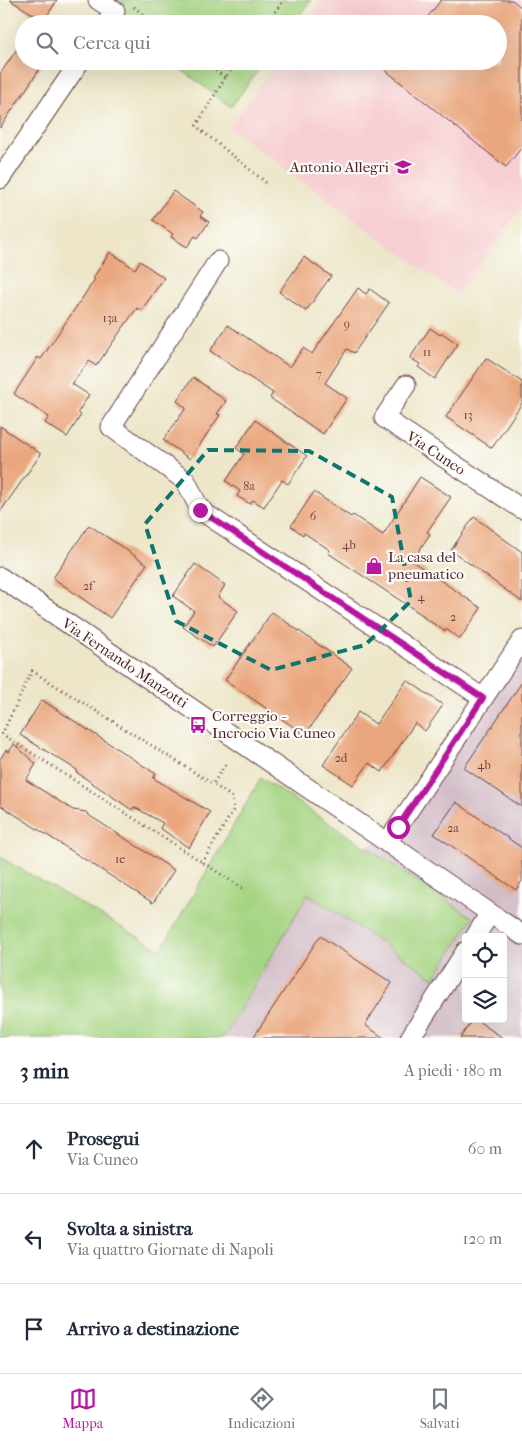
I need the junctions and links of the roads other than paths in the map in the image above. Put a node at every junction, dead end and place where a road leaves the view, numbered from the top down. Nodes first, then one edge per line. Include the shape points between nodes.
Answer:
1 (98, 0) edge
2 (112, 15) edge
3 (74, 70) edge
4 (0, 179) edge
5 (218, 262) dead end
6 (406, 386) dead end
7 (522, 509) edge
8 (0, 577) edge
9 (522, 640) edge
10 (483, 698) junction
11 (387, 844) junction
12 (490, 913) junction
13 (478, 933) edge
14 (522, 935) edge
15 (462, 957) edge
16 (410, 1038) edge

1 - 2 street via 115,11
3 - 4 street
5 - 10 street via 112,427 186,481 200,510
6 - 7 street, Via Cuneo via 384,418
8 - 11 street, Via Fernando Manzotti
9 - 10 street
10 - 11 street
11 - 12 street, Via Fernando Manzotti
12 - 13 street
12 - 14 street, Via Fernando Manzotti
15 - 16 street

